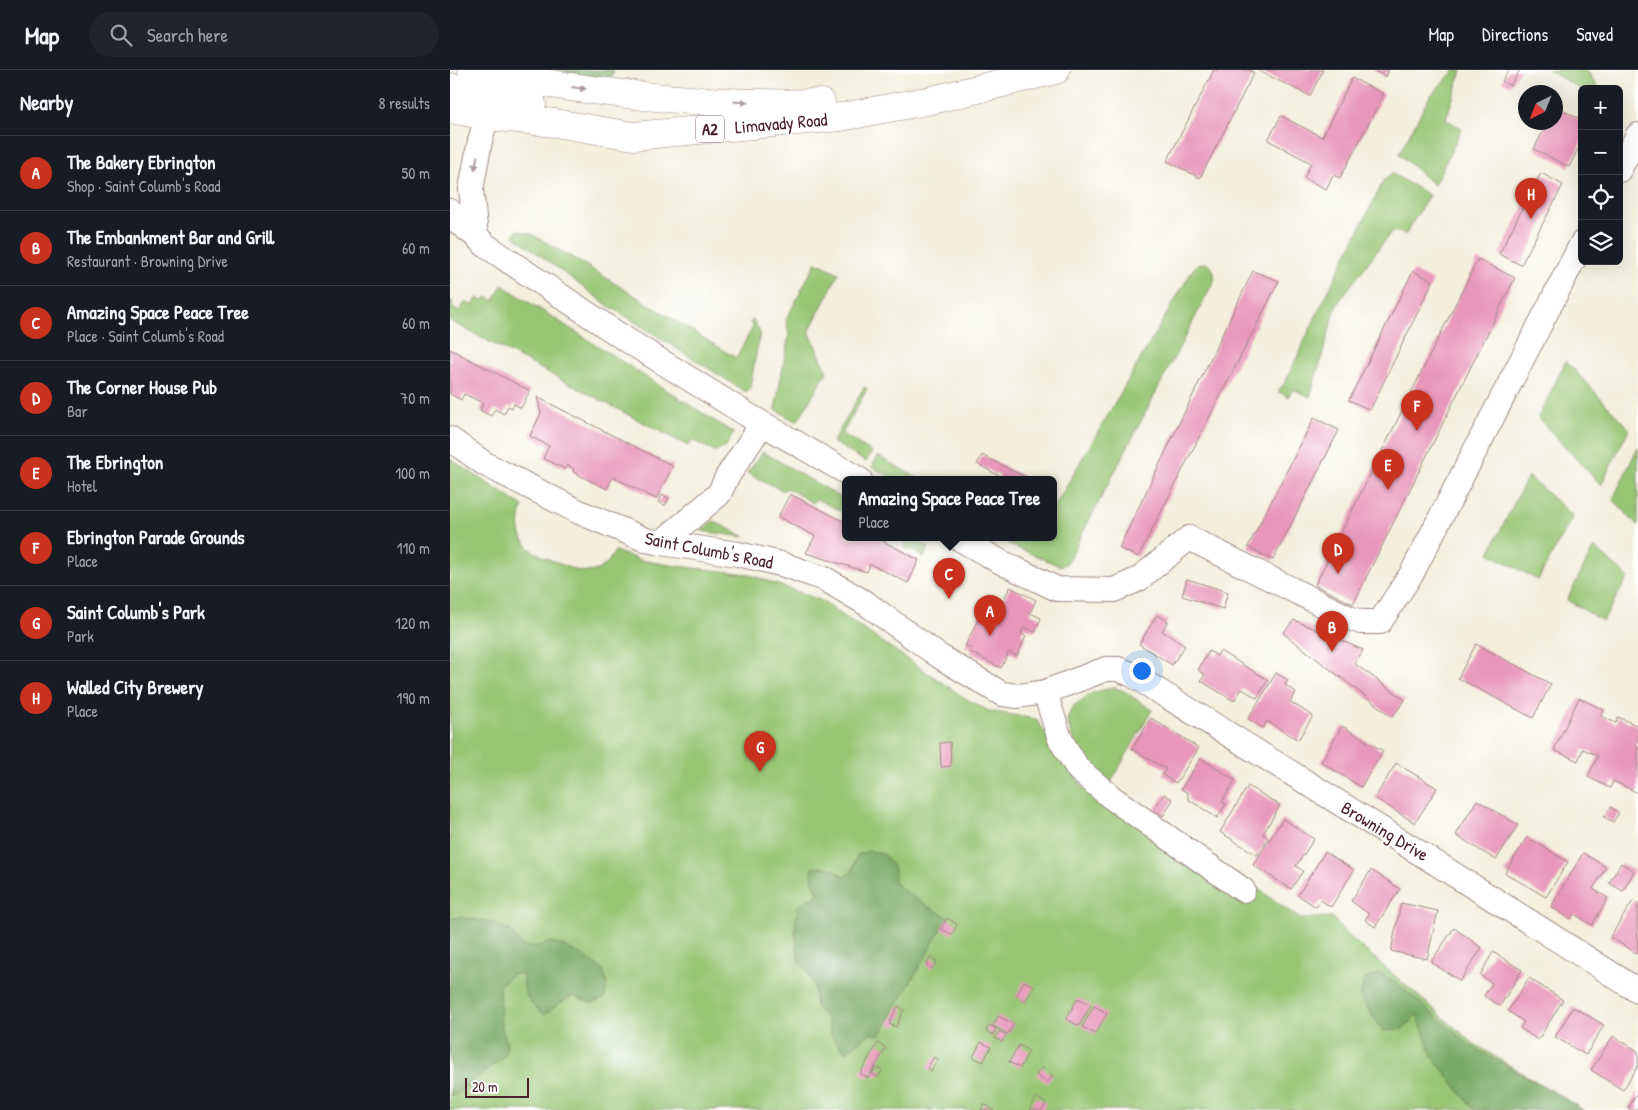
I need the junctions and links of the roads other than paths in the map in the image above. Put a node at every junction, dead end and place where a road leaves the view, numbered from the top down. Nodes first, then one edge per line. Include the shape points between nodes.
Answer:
1 (1056, 70) edge
2 (470, 92) edge
3 (932, 100) junction
4 (1638, 134) edge
5 (1623, 162) edge
6 (450, 211) edge
7 (476, 236) junction
8 (1578, 251) edge
9 (762, 424) junction
10 (450, 439) edge
11 (853, 476) edge
12 (963, 541) edge
13 (661, 543) junction
14 (1131, 674) joint
15 (1045, 692) junction
16 (1243, 890) dead end
17 (1638, 991) edge

1 - 3 highway, Limavady Road / A2
2 -> 3 highway, Limavady Road / A2 via 633,95 721,102
2 - 3 highway, Limavady Road / A2 via 555,123 633,136 841,117
2 -> 7 street via 480,141 471,190
4 - 5 street
6 - 7 street via 456,222
7 - 9 street via 622,337
8 - 12 street via 1412,573 1380,622 1349,618 1188,538 1139,580 1114,590 1057,589
9 - 11 street
9 - 13 street via 719,494
10 - 13 street, Saint Columb's Road via 485,464 579,512
13 - 15 street, Saint Columb's Road via 738,554 825,579 1002,694 1018,696
14 - 15 street, Saint Columb's Road via 1106,669
14 - 17 street, Browning Drive
15 - 16 street via 1060,739 1078,769 1111,797

